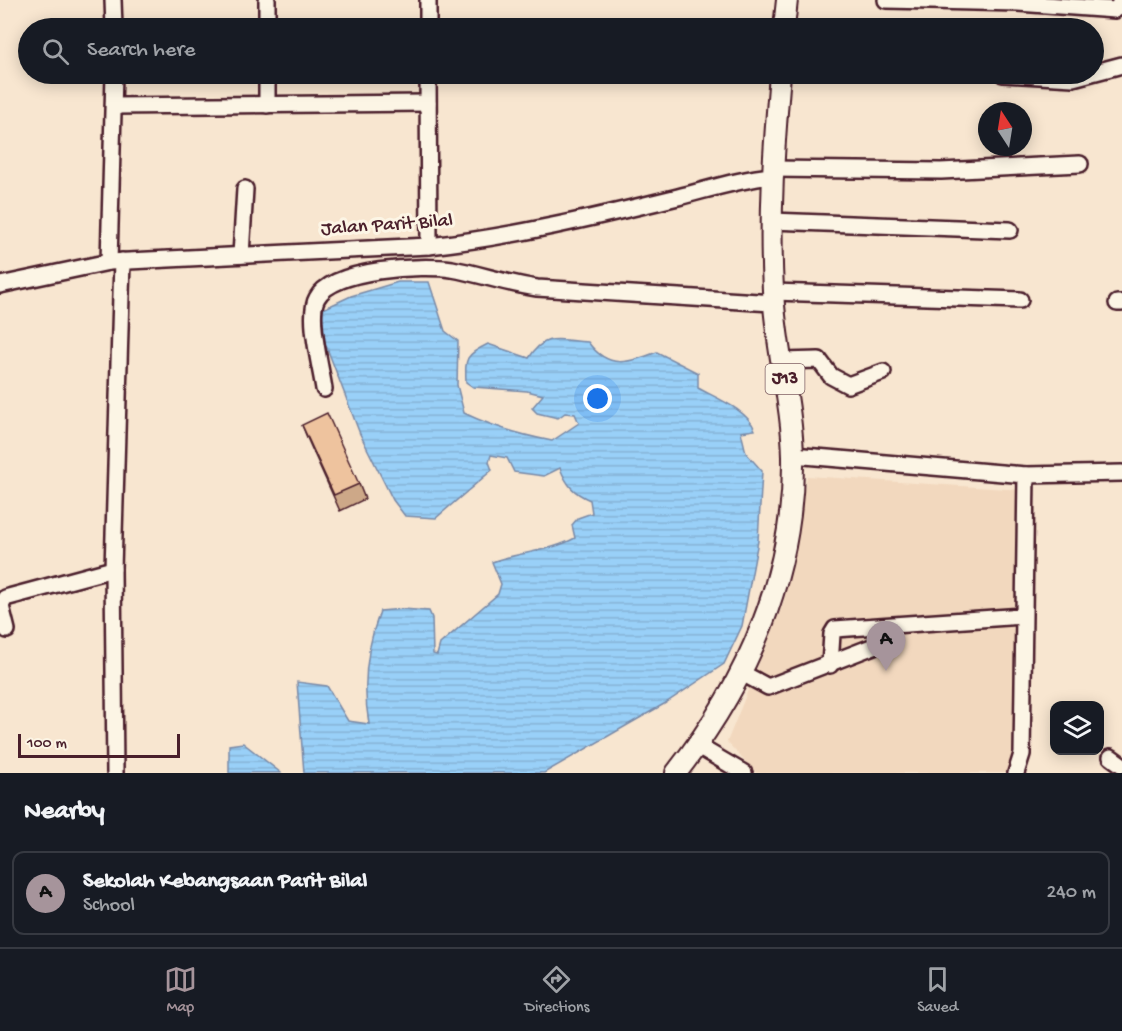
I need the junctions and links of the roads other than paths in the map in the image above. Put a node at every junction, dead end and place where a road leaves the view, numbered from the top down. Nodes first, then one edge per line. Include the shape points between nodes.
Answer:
1 (113, 0) edge
2 (267, 0) edge
3 (428, 0) edge
4 (787, 0) edge
5 (886, 0) edge
6 (923, 1) edge
7 (967, 1) edge
8 (1018, 2) edge
9 (1120, 3) edge
10 (1071, 4) edge
11 (114, 18) edge
12 (267, 18) edge
13 (428, 18) edge
14 (785, 18) edge
15 (1122, 65) edge
16 (1104, 70) edge
17 (114, 84) edge
18 (267, 84) edge
19 (428, 84) edge
20 (779, 84) edge
21 (428, 103) junction
22 (267, 105) junction
23 (114, 106) junction
24 (1080, 164) dead end
25 (772, 173) junction
26 (245, 189) dead end
27 (771, 221) junction
28 (1010, 230) dead end
29 (429, 246) junction
30 (241, 255) junction
31 (116, 261) junction
32 (0, 285) edge
33 (773, 297) junction
34 (1020, 300) dead end
35 (782, 361) junction
36 (883, 372) dead end
37 (324, 389) dead end
38 (793, 455) junction
39 (1122, 473) edge
40 (1026, 475) junction
41 (113, 569) junction
42 (1023, 616) junction
43 (7, 630) dead end
44 (874, 646) dead end
45 (830, 665) junction
46 (742, 673) junction
47 (698, 746) junction
48 (115, 773) edge
49 (676, 773) edge
50 (744, 773) edge
51 (1016, 773) edge

1 - 11 street
2 - 12 street
3 - 13 street
4 - 14 main road
5 - 6 street
6 - 7 street
7 - 8 street
8 - 10 street
9 - 10 street via 1115,10
15 - 16 street
17 - 23 street
18 - 22 street
19 - 21 street
20 - 25 main road, J13
21 - 22 street
21 - 29 street
22 - 23 street
23 - 31 street
24 - 25 street, Jalan Parit Bilal
25 - 27 main road, J13
25 - 29 street, Jalan Parit Bilal via 536,230
26 - 30 street
27 - 28 street
27 - 33 main road, J13
29 - 30 street, Jalan Parit Bilal
30 - 31 street, Jalan Parit Bilal
31 - 32 street, Jalan Parit Bilal
31 - 41 street via 118,446
33 - 34 street
33 - 35 main road, J13
33 - 37 street via 537,288 430,267 377,272 324,289 316,299 314,318
35 - 36 street via 819,360 831,376 848,384
35 - 38 main road, J13
38 - 40 street
38 - 46 main road, J13 via 787,531 774,591
39 - 40 street
40 - 42 street
41 - 43 street via 5,598 1,606
41 - 48 street
42 - 45 street via 836,629 832,634
42 - 51 street via 1022,754
44 - 45 street
45 - 46 street via 768,687
46 - 47 main road, J13
47 - 49 main road, J13
47 - 50 street

